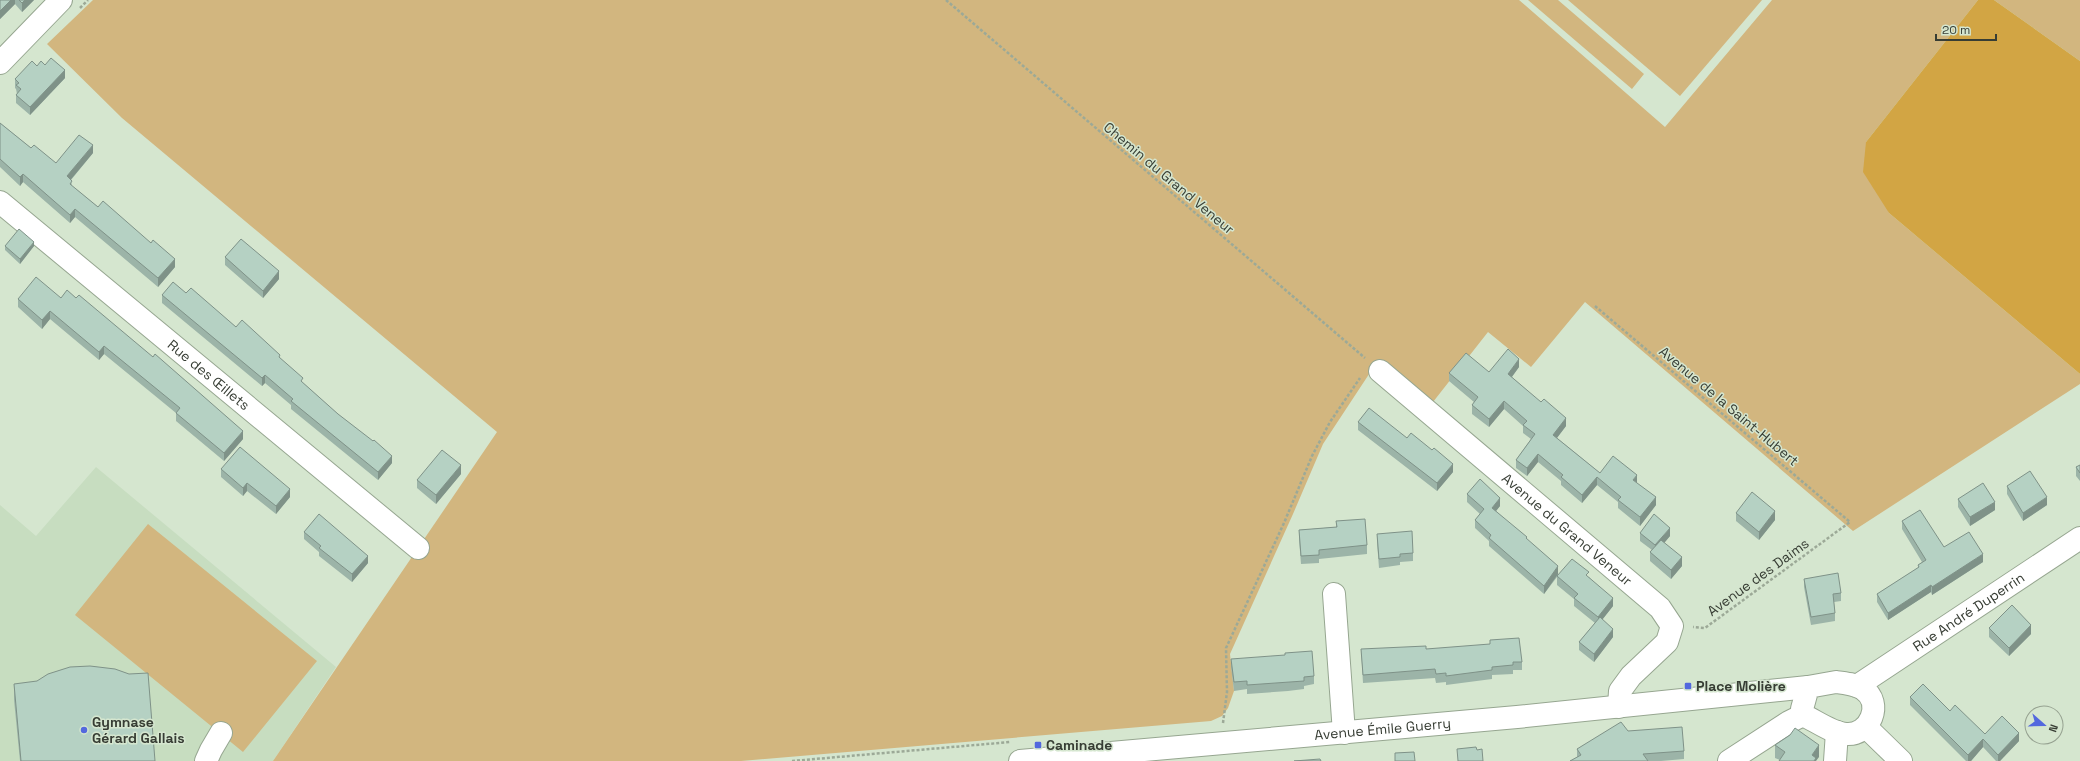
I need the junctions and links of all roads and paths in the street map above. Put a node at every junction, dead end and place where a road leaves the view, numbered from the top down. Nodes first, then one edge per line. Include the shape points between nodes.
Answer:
1 (61, 0) edge
2 (946, 0) edge
3 (0, 63) edge
4 (0, 202) edge
5 (1595, 306) dead end
6 (1375, 367) junction
7 (1850, 522) joint
8 (2077, 544) edge
9 (418, 548) dead end
10 (1334, 594) dead end
11 (1672, 626) junction
12 (1857, 686) junction
13 (1808, 687) junction
14 (1744, 694) junction
15 (1619, 707) junction
16 (1803, 712) junction
17 (1223, 723) dead end
18 (1866, 727) junction
19 (1837, 732) junction
20 (221, 733) dead end
21 (1344, 733) junction
22 (1216, 753) edge
23 (206, 761) edge
24 (1020, 761) edge
25 (1729, 761) edge
26 (1835, 761) edge
27 (1901, 761) edge

1 - 3 street
2 - 6 path, Chemin du Grand Veneur
4 - 9 street, Rue des Œillets
5 - 7 path, Avenue de la Saint-Hubert
6 - 11 street, Avenue du Grand Veneur via 1660,608
6 - 17 path via 1330,422 1312,456 1226,648 1227,692
7 - 11 path, Avenue des Daims via 1705,628
8 - 12 street, Rue André Duperrin
10 - 21 street
11 - 15 street via 1667,642 1631,676 1620,691
12 - 13 street via 1836,682
12 - 18 street via 1870,696 1873,706 1872,718
13 - 14 street
13 - 16 street
14 - 15 street, Avenue Émile Guerry
14 - 16 street
15 - 21 street, Avenue Émile Guerry
16 - 19 street
16 - 25 street
18 - 19 street via 1854,734
18 - 27 street
19 - 26 street
20 - 23 street
21 - 22 street, Avenue Émile Guerry via 1265,738
22 - 24 street, Avenue Émile Guerry

